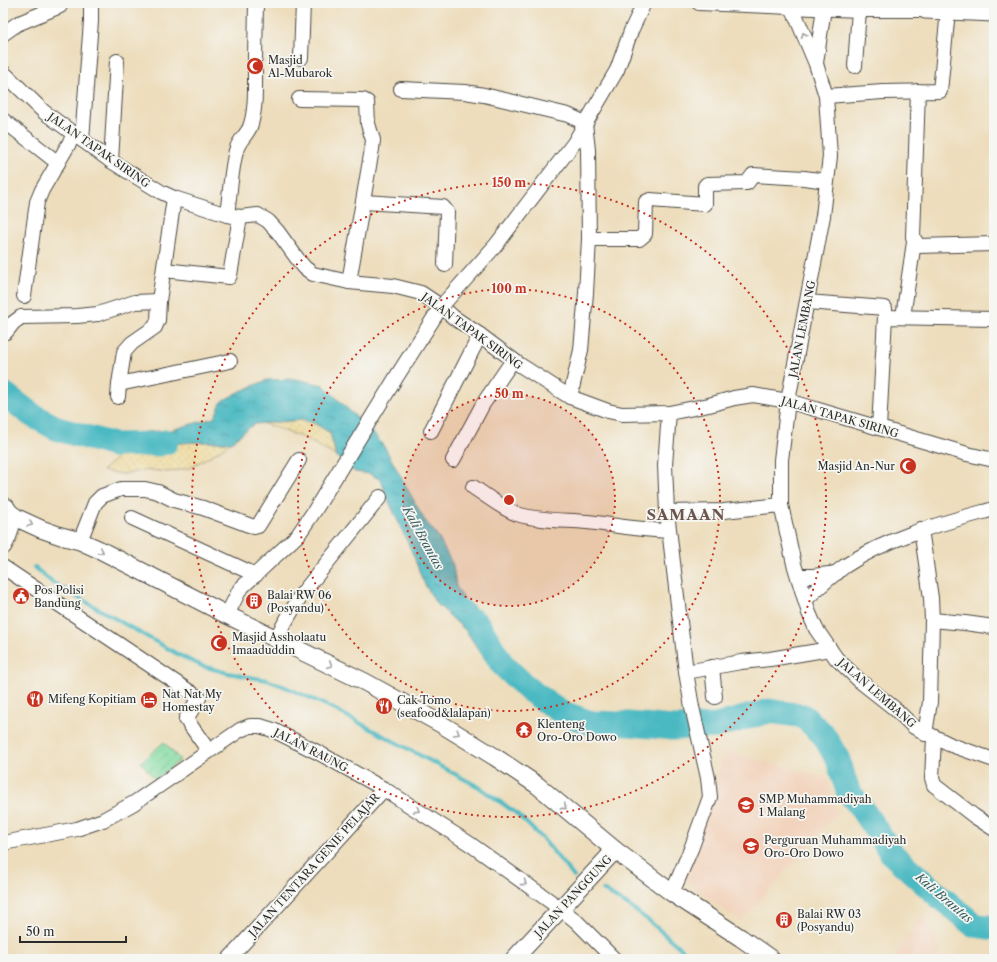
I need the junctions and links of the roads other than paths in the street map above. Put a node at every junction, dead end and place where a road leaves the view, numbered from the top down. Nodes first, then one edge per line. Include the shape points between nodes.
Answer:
1 (91, 3) edge
2 (256, 3) edge
3 (303, 3) edge
4 (644, 3) edge
5 (700, 3) edge
6 (710, 3) edge
7 (60, 6) dead end
8 (925, 6) edge
9 (792, 7) junction
10 (824, 8) junction
11 (859, 10) junction
12 (948, 11) junction
13 (994, 13) edge
14 (3, 34) edge
15 (255, 58) dead end
16 (301, 58) dead end
17 (117, 61) dead end
18 (816, 64) junction
19 (856, 66) dead end
20 (3, 72) edge
21 (255, 72) dead end
22 (400, 89) dead end
23 (918, 91) junction
24 (826, 96) junction
25 (298, 99) dead end
26 (3, 120) edge
27 (585, 123) junction
28 (78, 137) junction
29 (111, 161) junction
30 (58, 163) junction
31 (827, 181) junction
32 (174, 198) junction
33 (364, 202) junction
34 (234, 216) junction
35 (589, 239) junction
36 (914, 242) junction
37 (994, 244) edge
38 (445, 265) dead end
39 (164, 270) junction
40 (348, 282) junction
41 (24, 296) dead end
42 (159, 301) junction
43 (807, 302) junction
44 (885, 317) junction
45 (903, 317) junction
46 (994, 319) edge
47 (6, 332) dead end
48 (480, 335) junction
49 (513, 360) junction
50 (230, 361) dead end
51 (570, 398) junction
52 (788, 401) junction
53 (669, 413) junction
54 (879, 428) junction
55 (431, 431) dead end
56 (299, 460) dead end
57 (453, 460) dead end
58 (994, 460) edge
59 (472, 487) dead end
60 (380, 497) dead end
61 (781, 505) junction
62 (6, 508) edge
63 (994, 509) edge
64 (666, 512) junction
65 (132, 518) dead end
66 (921, 529) junction
67 (669, 531) junction
68 (80, 541) junction
69 (3, 546) edge
70 (3, 567) edge
71 (837, 573) junction
72 (256, 575) junction
73 (798, 576) junction
74 (805, 600) junction
75 (227, 615) junction
76 (932, 620) junction
77 (994, 627) edge
78 (276, 638) junction
79 (830, 649) junction
80 (712, 667) junction
81 (686, 672) junction
82 (715, 697) dead end
83 (930, 736) junction
84 (951, 745) junction
85 (208, 750) junction
86 (994, 760) edge
87 (933, 771) junction
88 (384, 789) junction
89 (994, 828) edge
90 (3, 843) edge
91 (615, 850) junction
92 (672, 893) junction
93 (561, 910) junction
94 (229, 959) edge
95 (514, 959) edge
96 (614, 959) edge
97 (771, 959) edge

1 - 28 street
2 - 15 street
3 - 16 street
4 - 27 street via 617,70
5 - 6 street
6 - 9 street
7 - 14 street via 17,24
8 - 11 street
8 - 12 main road
9 - 10 street
18 -> 9 street, JALAN LEMBANG
10 - 11 street
10 - 18 street, JALAN LEMBANG
11 - 19 street
12 - 13 main road
12 - 23 street via 940,91
17 - 29 street
18 - 24 street, JALAN LEMBANG
20 - 28 street, JALAN TAPAK SIRING via 44,112
21 - 34 street via 250,127 236,151
22 - 27 street via 484,95 568,115
23 - 24 street
23 - 36 street
24 - 31 street, JALAN LEMBANG via 830,156
25 - 33 street via 367,102 368,124 373,140
26 - 30 street
27 - 35 street via 588,144
27 - 72 street, bridge via 574,143 496,245 437,313 298,535
28 - 29 street, JALAN TAPAK SIRING
28 - 30 street
29 - 32 street, JALAN TAPAK SIRING
30 - 41 street via 37,202
31 - 35 street via 753,175 747,183 707,184 705,204 650,200 646,202 645,234 639,239
31 - 43 street, JALAN LEMBANG
32 - 34 street, JALAN TAPAK SIRING
32 - 39 street
33 - 38 street via 446,209
33 - 40 street
34 - 39 street via 229,277
34 - 40 street, JALAN TAPAK SIRING via 258,215 268,221 299,261 313,274
35 - 51 street via 581,350
36 - 37 street via 918,246
36 - 45 street
39 - 42 street
40 - 48 street, JALAN TAPAK SIRING via 393,286 421,293
42 - 47 street via 134,302 98,314 20,317
42 - 50 street via 155,327 124,352 118,390
43 - 44 street via 885,308
43 - 52 street, JALAN LEMBANG
44 - 45 street
44 - 54 street
45 - 46 street
48 - 49 street, JALAN TAPAK SIRING
48 - 55 street
49 - 51 street, JALAN TAPAK SIRING
49 - 57 street via 483,404
51 - 53 street, JALAN TAPAK SIRING via 622,414
52 - 53 street, JALAN TAPAK SIRING via 753,395
52 - 54 street, JALAN TAPAK SIRING
52 - 61 street, JALAN LEMBANG via 781,460
53 - 64 street via 665,465
54 - 58 street, JALAN TAPAK SIRING
56 - 68 street via 258,526 254,527 174,500 158,492 121,489 102,496 95,503
59 - 67 street via 504,507 527,516
60 - 78 street via 301,595
61 - 64 street via 724,511
61 - 73 street, JALAN LEMBANG
62 -> 68 main road via 16,518
62 - 69 main road via 12,519
63 - 66 street
64 - 67 street
65 - 72 street
66 - 71 street via 881,546
66 - 76 street
67 - 81 street
68 -> 75 main road
70 - 85 street via 199,698 186,719
71 - 73 street
71 - 74 street
72 - 75 street via 240,589
73 - 74 street, JALAN LEMBANG
74 - 79 street, JALAN LEMBANG via 816,629
75 - 78 main road
76 - 77 street
76 - 83 street
78 -> 91 main road via 365,682 496,757 537,785
79 - 80 street
79 - 83 street, JALAN LEMBANG via 861,682 914,727
80 - 81 street
80 - 82 street
81 - 92 street via 710,797
83 - 84 street, JALAN LEMBANG
83 - 87 street
84 - 86 street, JALAN LEMBANG
84 - 87 street
85 - 88 street, JALAN RAUNG via 240,730 260,726 280,733
85 - 90 street, JALAN RAUNG via 134,803 103,820 76,829
87 - 89 street via 934,785
88 -> 93 street, JALAN RAUNG via 470,844
88 - 94 street, JALAN TENTARA GENIE PELAJAR
91 - 92 main road
91 - 93 main road, JALAN PANGGUNG
92 - 97 main road
93 - 95 main road, JALAN PANGGUNG
93 - 96 street, JALAN RAUNG via 576,921

